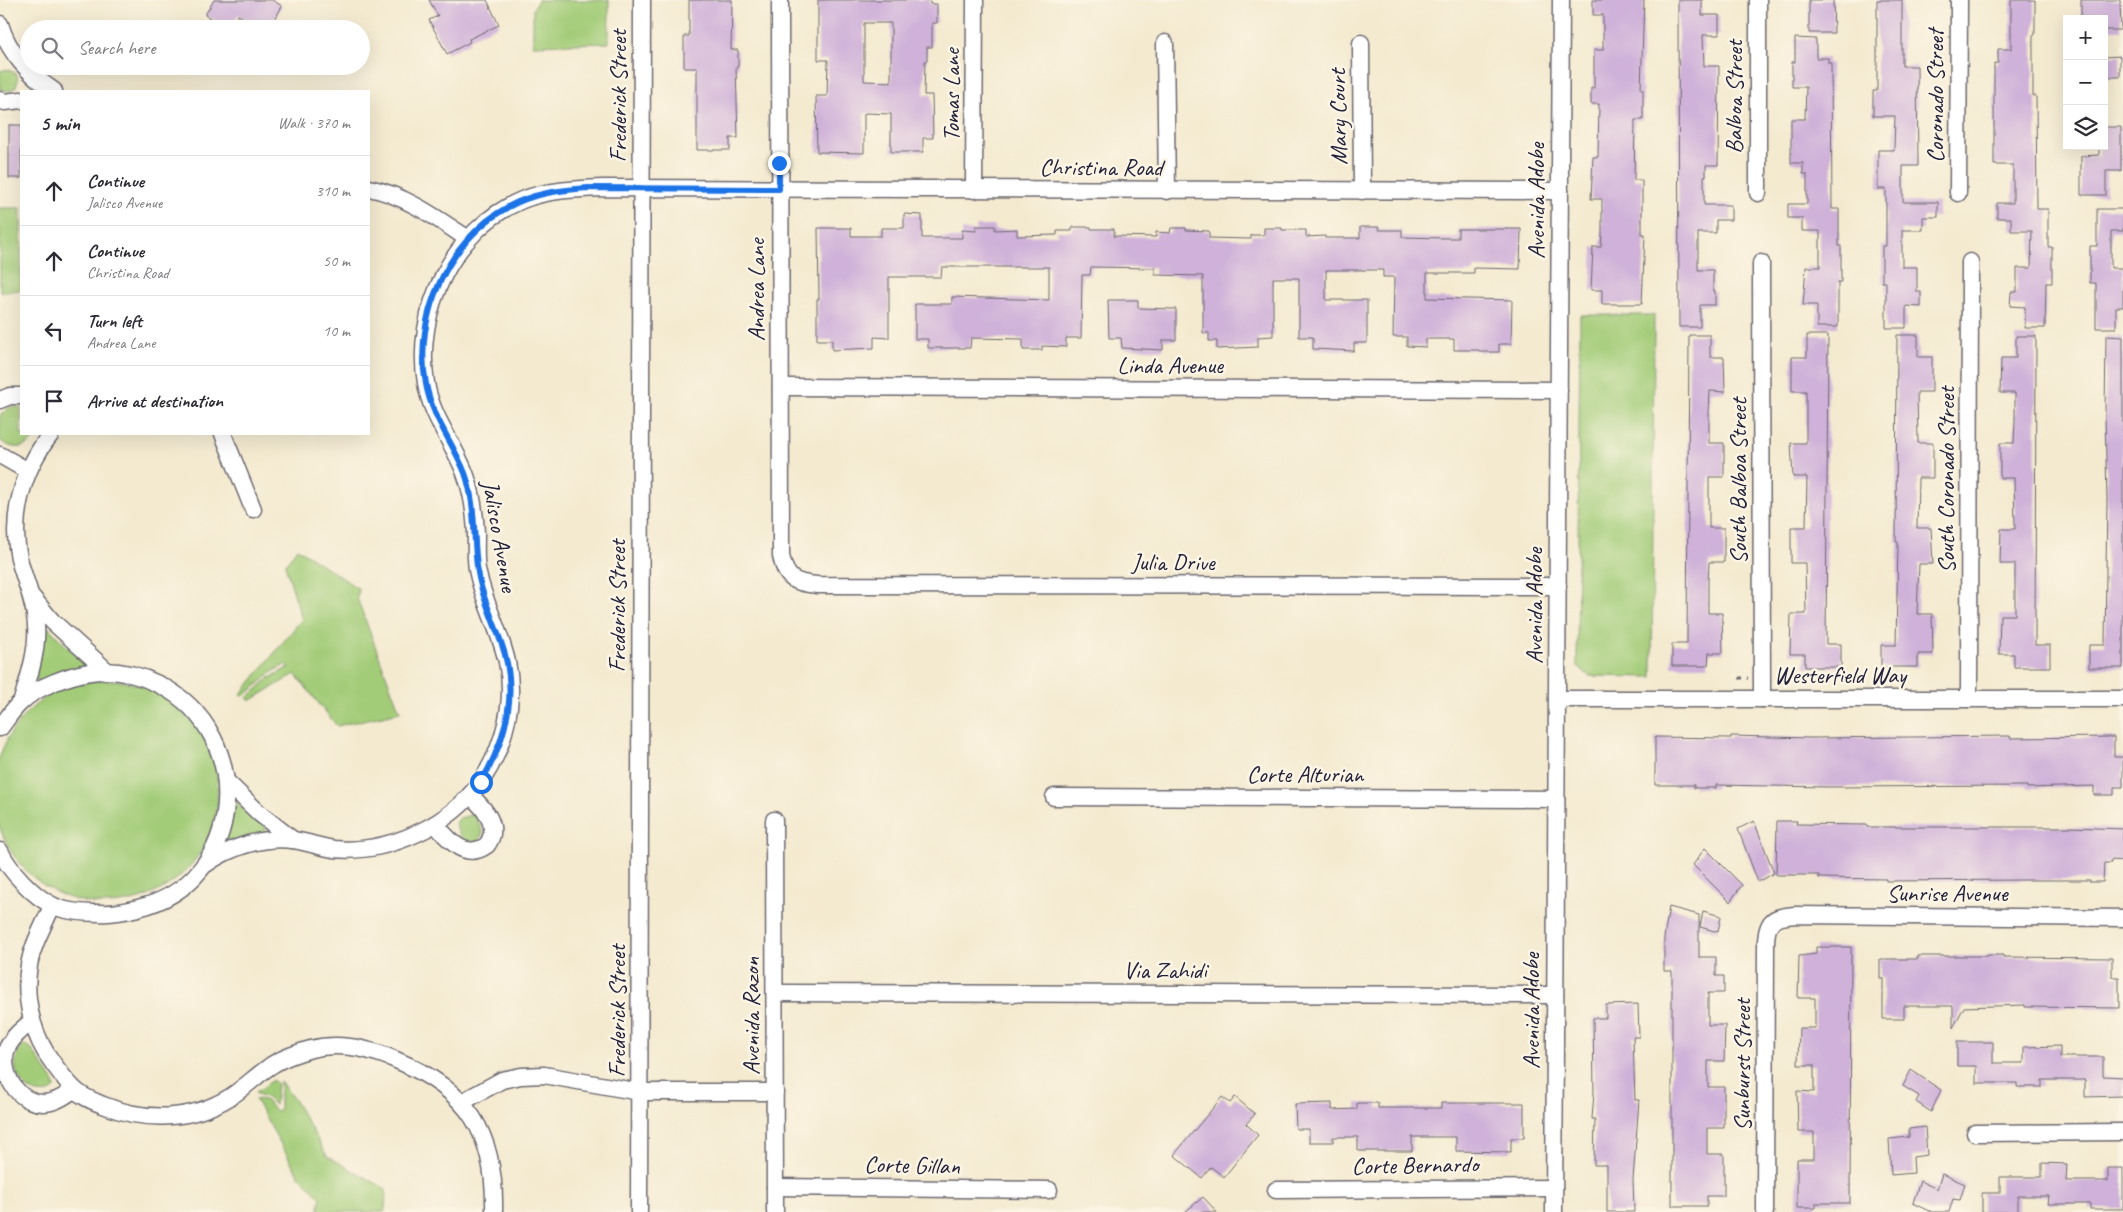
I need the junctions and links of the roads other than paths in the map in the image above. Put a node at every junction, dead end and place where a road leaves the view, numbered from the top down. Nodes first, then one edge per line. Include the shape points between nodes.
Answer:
1 (642, 0) edge
2 (780, 0) edge
3 (975, 0) edge
4 (1561, 0) edge
5 (1758, 0) edge
6 (1959, 0) edge
7 (0, 24) edge
8 (1165, 43) dead end
9 (1360, 43) dead end
10 (5, 52) edge
11 (20, 66) edge
12 (29, 75) edge
13 (44, 89) edge
14 (0, 100) edge
15 (20, 100) edge
16 (370, 188) edge
17 (642, 188) junction
18 (779, 189) junction
19 (974, 190) junction
20 (1167, 191) junction
21 (1362, 191) junction
22 (1560, 192) junction
23 (1758, 193) dead end
24 (1958, 193) dead end
25 (468, 239) junction
26 (1970, 262) dead end
27 (1761, 263) dead end
28 (781, 387) junction
29 (1559, 390) junction
30 (20, 396) edge
31 (0, 400) edge
32 (50, 435) edge
33 (223, 435) edge
34 (0, 455) edge
35 (28, 471) junction
36 (253, 509) dead end
37 (790, 578) joint
38 (1558, 586) junction
39 (32, 597) junction
40 (106, 670) junction
41 (1557, 699) junction
42 (1762, 699) junction
43 (1969, 699) junction
44 (2123, 699) edge
45 (22, 700) junction
46 (0, 728) edge
47 (226, 781) junction
48 (470, 795) junction
49 (1054, 797) dead end
50 (1556, 799) junction
51 (774, 820) dead end
52 (435, 824) junction
53 (293, 840) junction
54 (0, 851) edge
55 (206, 864) junction
56 (52, 906) junction
57 (2123, 918) edge
58 (1772, 920) joint
59 (775, 993) junction
60 (1555, 995) junction
61 (32, 1022) junction
62 (74, 1090) junction
63 (640, 1092) junction
64 (775, 1092) junction
65 (462, 1102) junction
66 (2123, 1132) edge
67 (1975, 1133) dead end
68 (775, 1187) junction
69 (1554, 1188) junction
70 (1048, 1190) dead end
71 (1276, 1190) dead end
72 (494, 1212) edge
73 (640, 1212) edge
74 (775, 1212) edge
75 (1554, 1212) edge
76 (1765, 1212) edge

1 - 17 street, Frederick Street
2 - 18 street, Andrea Lane
3 - 19 street, Tomas Lane
4 - 22 street, Avenida Adobe
5 - 23 street, Balboa Street
6 - 24 street, Coronado Street
7 - 10 street
8 - 20 street
9 - 21 street, Mary Court
10 - 11 street
12 - 13 street
14 - 15 street
16 - 25 street via 404,201
17 - 18 street, Christina Road
17 - 25 street, Jalisco Avenue via 576,189 539,194 494,215
17 - 63 street, Frederick Street
18 - 19 street, Christina Road
18 - 28 street, Andrea Lane
19 - 20 street, Christina Road
20 - 21 street, Christina Road
21 - 22 street, Christina Road
22 - 29 street, Avenida Adobe
25 - 48 street, Jalisco Avenue via 436,289 425,328 424,361 430,400 469,486 477,567 510,678 504,734 489,768
26 - 43 street, South Coronado Street
27 - 42 street, South Balboa Street
28 - 29 street, Linda Avenue
28 - 37 street, Andrea Lane via 781,556 783,568
29 - 38 street, Avenida Adobe
30 - 31 street
32 - 35 street
33 - 36 street
34 - 35 street
35 - 39 street via 19,499 17,532 21,566
37 - 38 street, Julia Drive via 817,586
38 - 41 street, Avenida Adobe
39 - 40 street via 52,621
39 - 45 street via 36,627 30,674
40 - 45 street via 64,679
40 - 47 street via 150,680 192,706 214,741
41 - 42 street, Westerfield Way
41 - 50 street, Avenida Adobe
42 - 43 street, Westerfield Way
43 - 44 street, Westerfield Way
45 - 46 street
47 - 53 street, Jalisco Avenue
47 - 55 street via 227,794 221,823 214,850
48 - 52 street, Jalisco Avenue
48 - 52 street via 487,814 493,827 487,845 472,851 462,849
49 - 50 street, Corte Alturian
50 - 60 street, Avenida Adobe
51 - 59 street, Avenida Razon
52 - 53 street, Jalisco Avenue via 376,847 335,849
53 - 55 street, Jalisco Avenue via 252,843 230,850
54 - 56 street via 18,879
55 - 56 street via 179,890 152,904 102,914
56 - 61 street via 30,961 29,1010
57 - 58 street, Sunrise Avenue via 1795,915
58 - 76 street, Sunburst Street via 1767,928 1766,942
59 - 60 street, Via Zahidi
59 - 64 street, Avenida Razon
60 - 69 street, Avenida Adobe
61 - 62 street via 38,1040
61 - 62 street via 15,1035 6,1051 4,1066 12,1086 29,1101 44,1103
62 - 65 street via 120,1112 143,1117 183,1115 230,1097 271,1065 292,1055 313,1048 340,1046 364,1049 422,1071
63 - 64 street
63 - 65 street via 544,1075 521,1076 502,1080
63 - 73 street, Frederick Street
64 - 68 street, Avenida Razon
65 - 72 street via 481,1131 488,1149 493,1171
66 - 67 street
68 - 70 street, Corte Gillan
68 - 74 street, Avenida Razon
69 - 71 street, Corte Bernardo
69 - 75 street, Avenida Adobe

